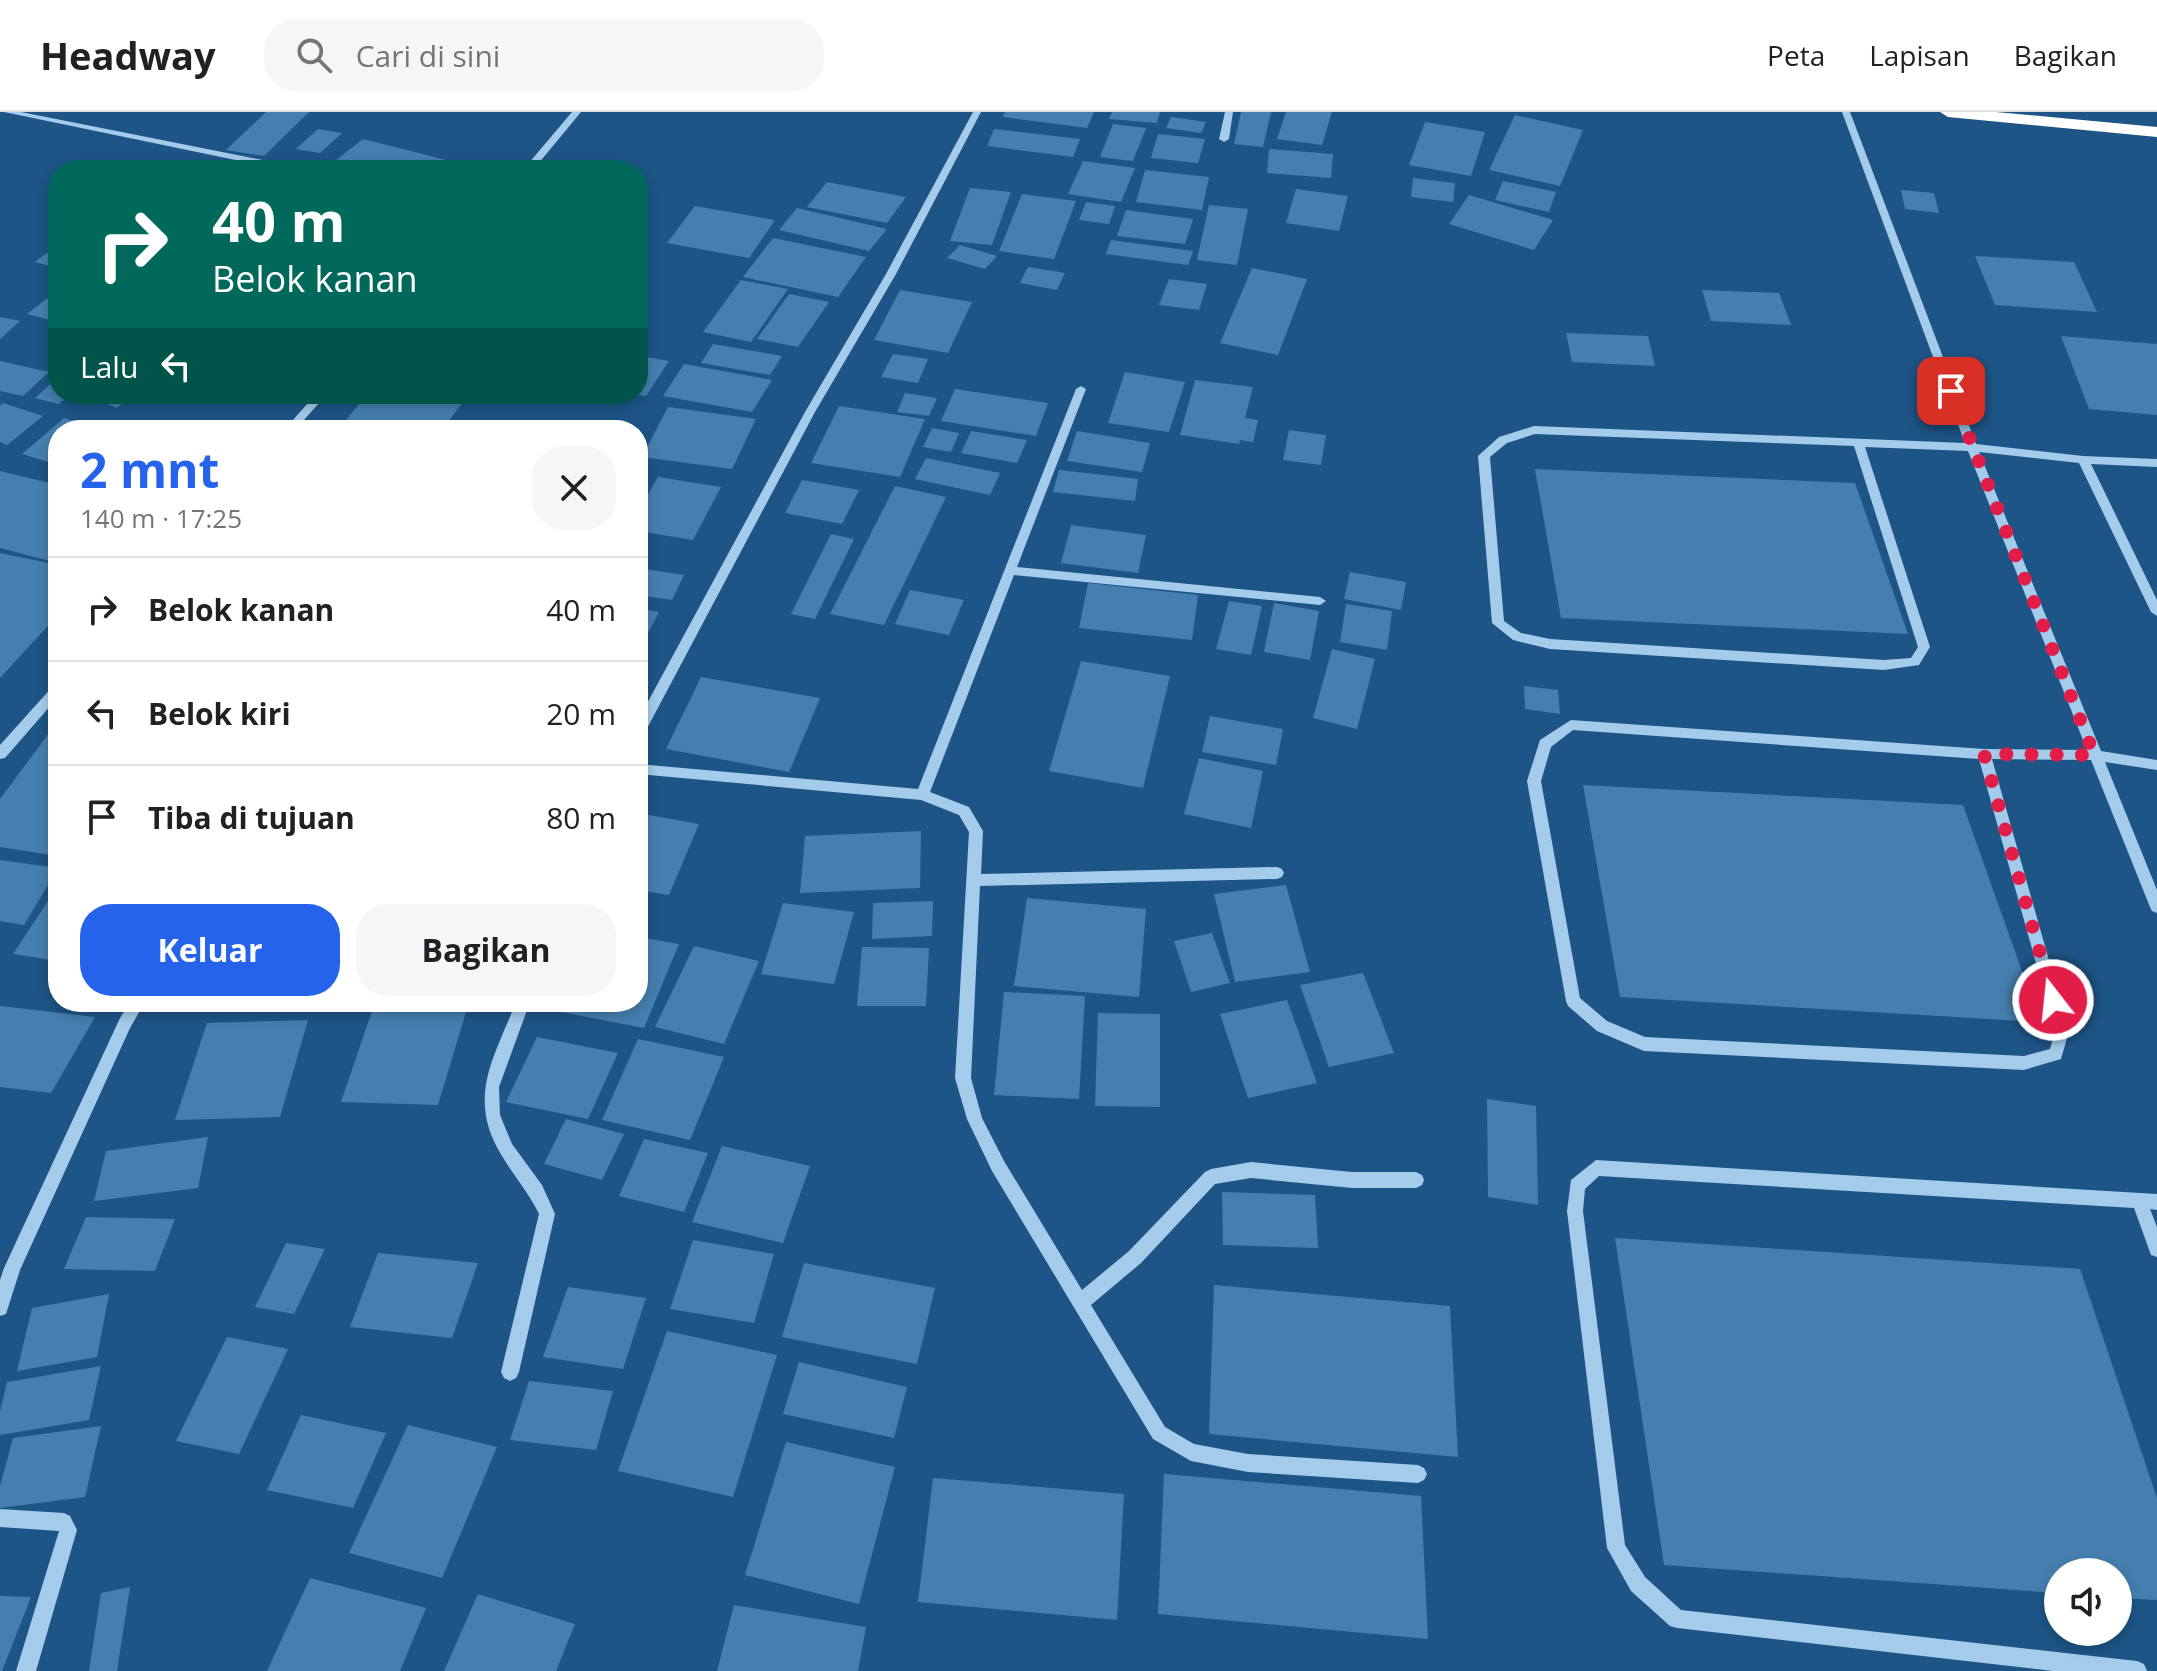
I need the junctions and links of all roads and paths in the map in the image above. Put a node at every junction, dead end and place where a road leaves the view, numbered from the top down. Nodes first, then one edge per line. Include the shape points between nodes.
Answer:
1 (8, 112) edge
2 (577, 112) edge
3 (977, 112) edge
4 (1229, 112) edge
5 (1846, 112) edge
6 (1948, 112) edge
7 (2157, 132) edge
8 (1224, 139) dead end
9 (248, 160) edge
10 (536, 160) edge
11 (1081, 389) dead end
12 (313, 404) edge
13 (298, 420) edge
14 (1859, 444) junction
15 (1972, 447) junction
16 (2083, 460) junction
17 (2157, 463) edge
18 (1013, 571) junction
19 (1320, 601) dead end
20 (2157, 612) edge
21 (48, 699) edge
22 (648, 713) edge
23 (0, 754) edge
24 (1984, 754) junction
25 (2094, 755) junction
26 (2157, 765) edge
27 (648, 770) edge
28 (922, 795) junction
29 (1277, 873) dead end
30 (974, 880) junction
31 (2157, 907) edge
32 (132, 1012) edge
33 (519, 1012) edge
34 (1416, 1180) dead end
35 (2139, 1201) junction
36 (2157, 1202) edge
37 (2157, 1249) edge
38 (1081, 1302) junction
39 (0, 1308) edge
40 (510, 1372) dead end
41 (1418, 1474) dead end
42 (0, 1518) edge
43 (26, 1671) edge
44 (2137, 1671) edge

1 - 9 street
2 - 10 street
3 - 22 street
4 - 8 street
5 - 15 street
6 - 7 highway
11 - 18 street
12 - 13 street
14 - 14 street via 1534,430 1503,440 1484,456 1498,623 1517,637 1550,644 1884,665 1915,662 1924,647
14 - 15 street
15 - 16 street
15 - 25 street
16 - 17 street
16 - 20 street
18 - 19 street
18 - 28 street
21 - 23 street
24 - 24 street via 1571,725 1545,744 1534,781 1573,1001 1602,1026 1644,1044 2024,1063 2056,1054 2062,1031
24 - 25 street
25 - 26 street
25 - 31 street
27 - 28 street
28 - 30 street via 964,811 976,831
29 - 30 street
30 - 38 street via 963,1078 975,1119 998,1166
32 - 39 street via 12,1268
33 - 40 street via 491,1087 492,1115 506,1149 547,1214
34 - 38 street via 1251,1170 1211,1177 1135,1257
35 - 36 street
35 - 37 street
35 - 44 street via 1596,1168 1577,1185 1575,1211 1616,1548 1638,1584 1677,1619
38 - 41 street via 1159,1433 1191,1452 1248,1463
42 - 43 street via 64,1522 68,1530

